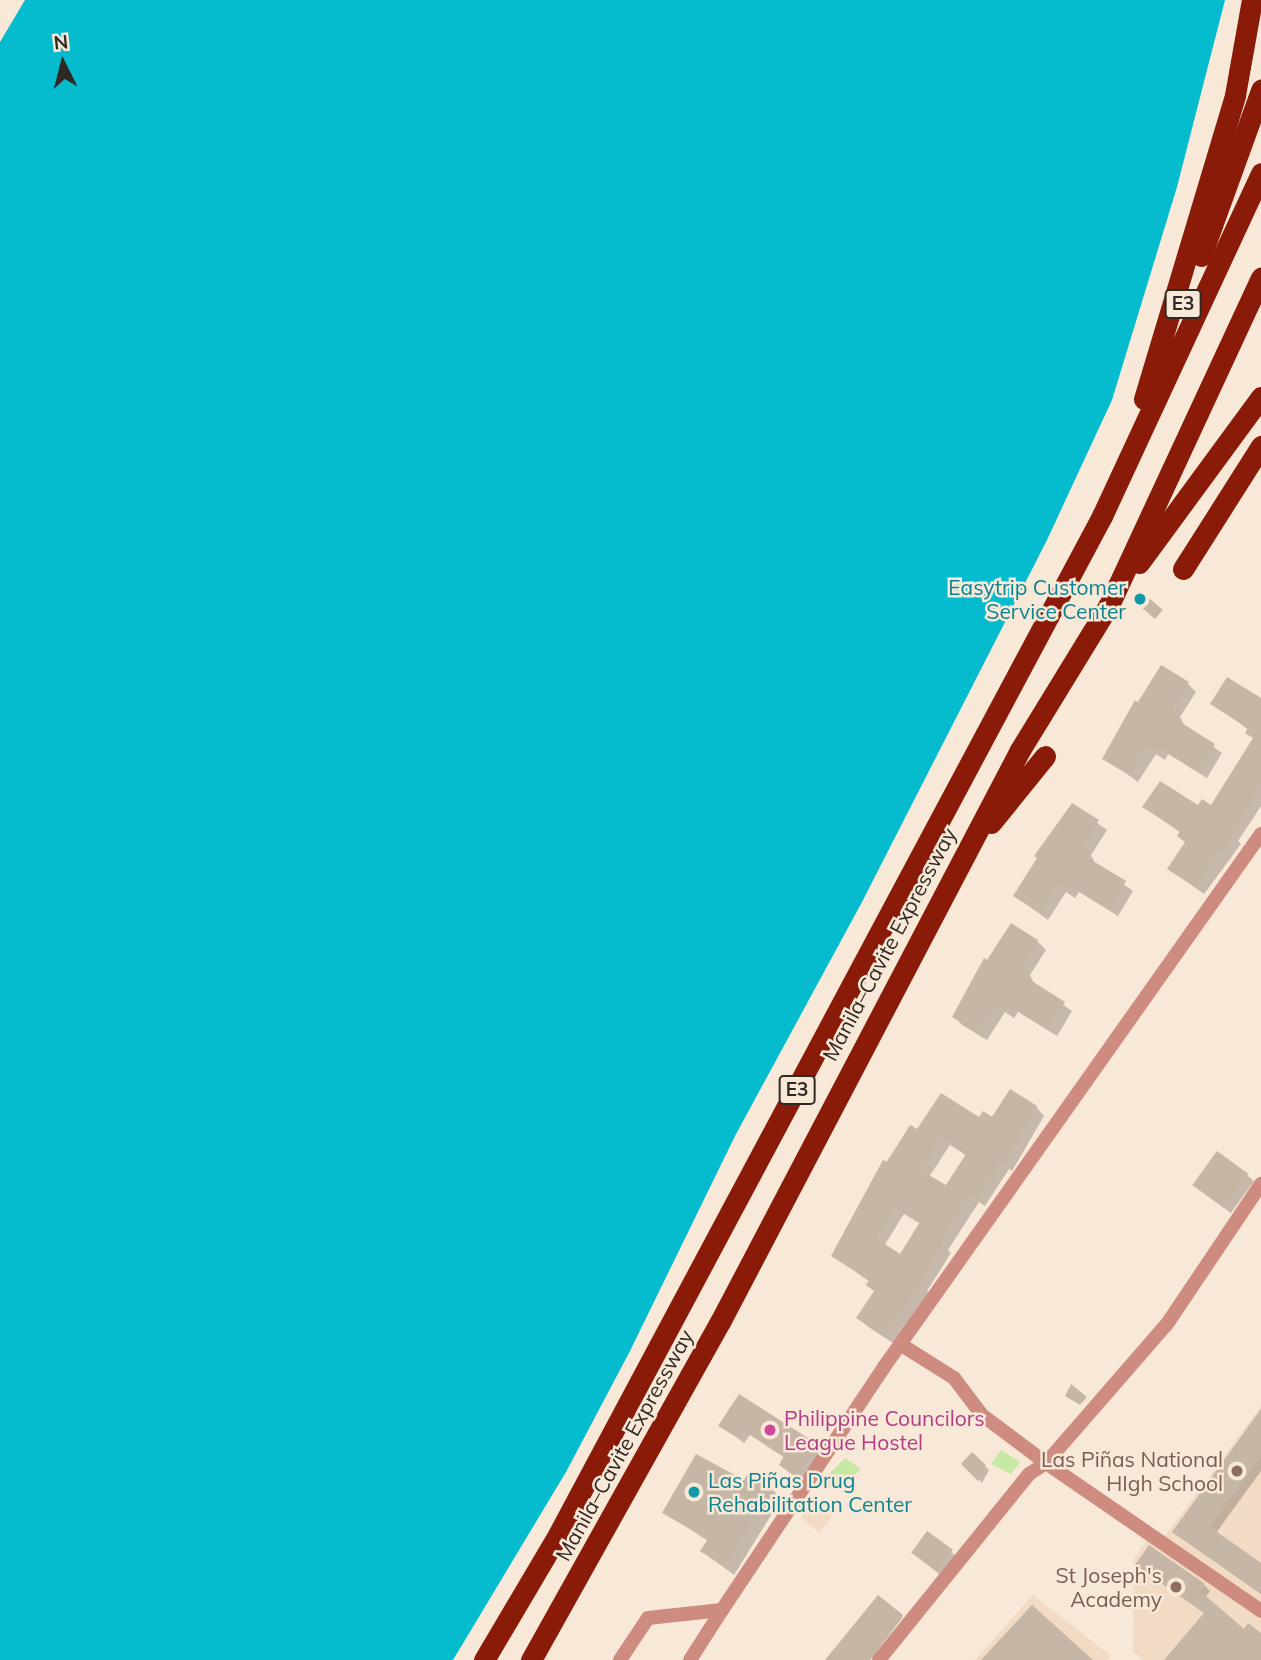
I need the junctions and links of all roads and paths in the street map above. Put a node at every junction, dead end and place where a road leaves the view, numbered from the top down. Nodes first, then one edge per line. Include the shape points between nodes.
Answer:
1 (1252, 0) edge
2 (1261, 90) edge
3 (1261, 173) edge
4 (1261, 278) edge
5 (1261, 315) edge
6 (1225, 359) junction
7 (1261, 397) edge
8 (1261, 446) edge
9 (1102, 516) junction
10 (1183, 569) dead end
11 (1109, 605) junction
12 (1045, 756) dead end
13 (1261, 834) edge
14 (955, 869) junction
15 (1261, 1184) edge
16 (900, 1344) junction
17 (1046, 1463) junction
18 (722, 1610) junction
19 (1261, 1611) edge
20 (484, 1660) edge
21 (531, 1660) edge
22 (620, 1660) edge
23 (690, 1660) edge
24 (879, 1660) edge

1 - 9 highway via 1227,121 1140,412
2 - 9 highway, Manila–Cavite Expressway / E3
3 - 9 highway, Manila–Cavite Expressway / E3
4 - 6 highway, Manila–Cavite Expressway / E3
5 - 6 highway, Manila–Cavite Expressway / E3
6 - 11 highway, Manila–Cavite Expressway / E3
7 - 11 highway
8 - 10 highway
9 - 20 highway, Manila–Cavite Expressway / E3 via 559,1533
11 - 14 highway, Manila–Cavite Expressway / E3 via 1020,750
12 - 14 highway
13 - 16 street
14 - 21 highway, Manila–Cavite Expressway / E3 via 720,1322
15 - 17 street via 1167,1324
16 - 17 street via 954,1378 982,1415
16 - 18 street
17 - 19 street
17 - 24 street via 1029,1474
18 - 22 street via 648,1618
18 - 23 street

